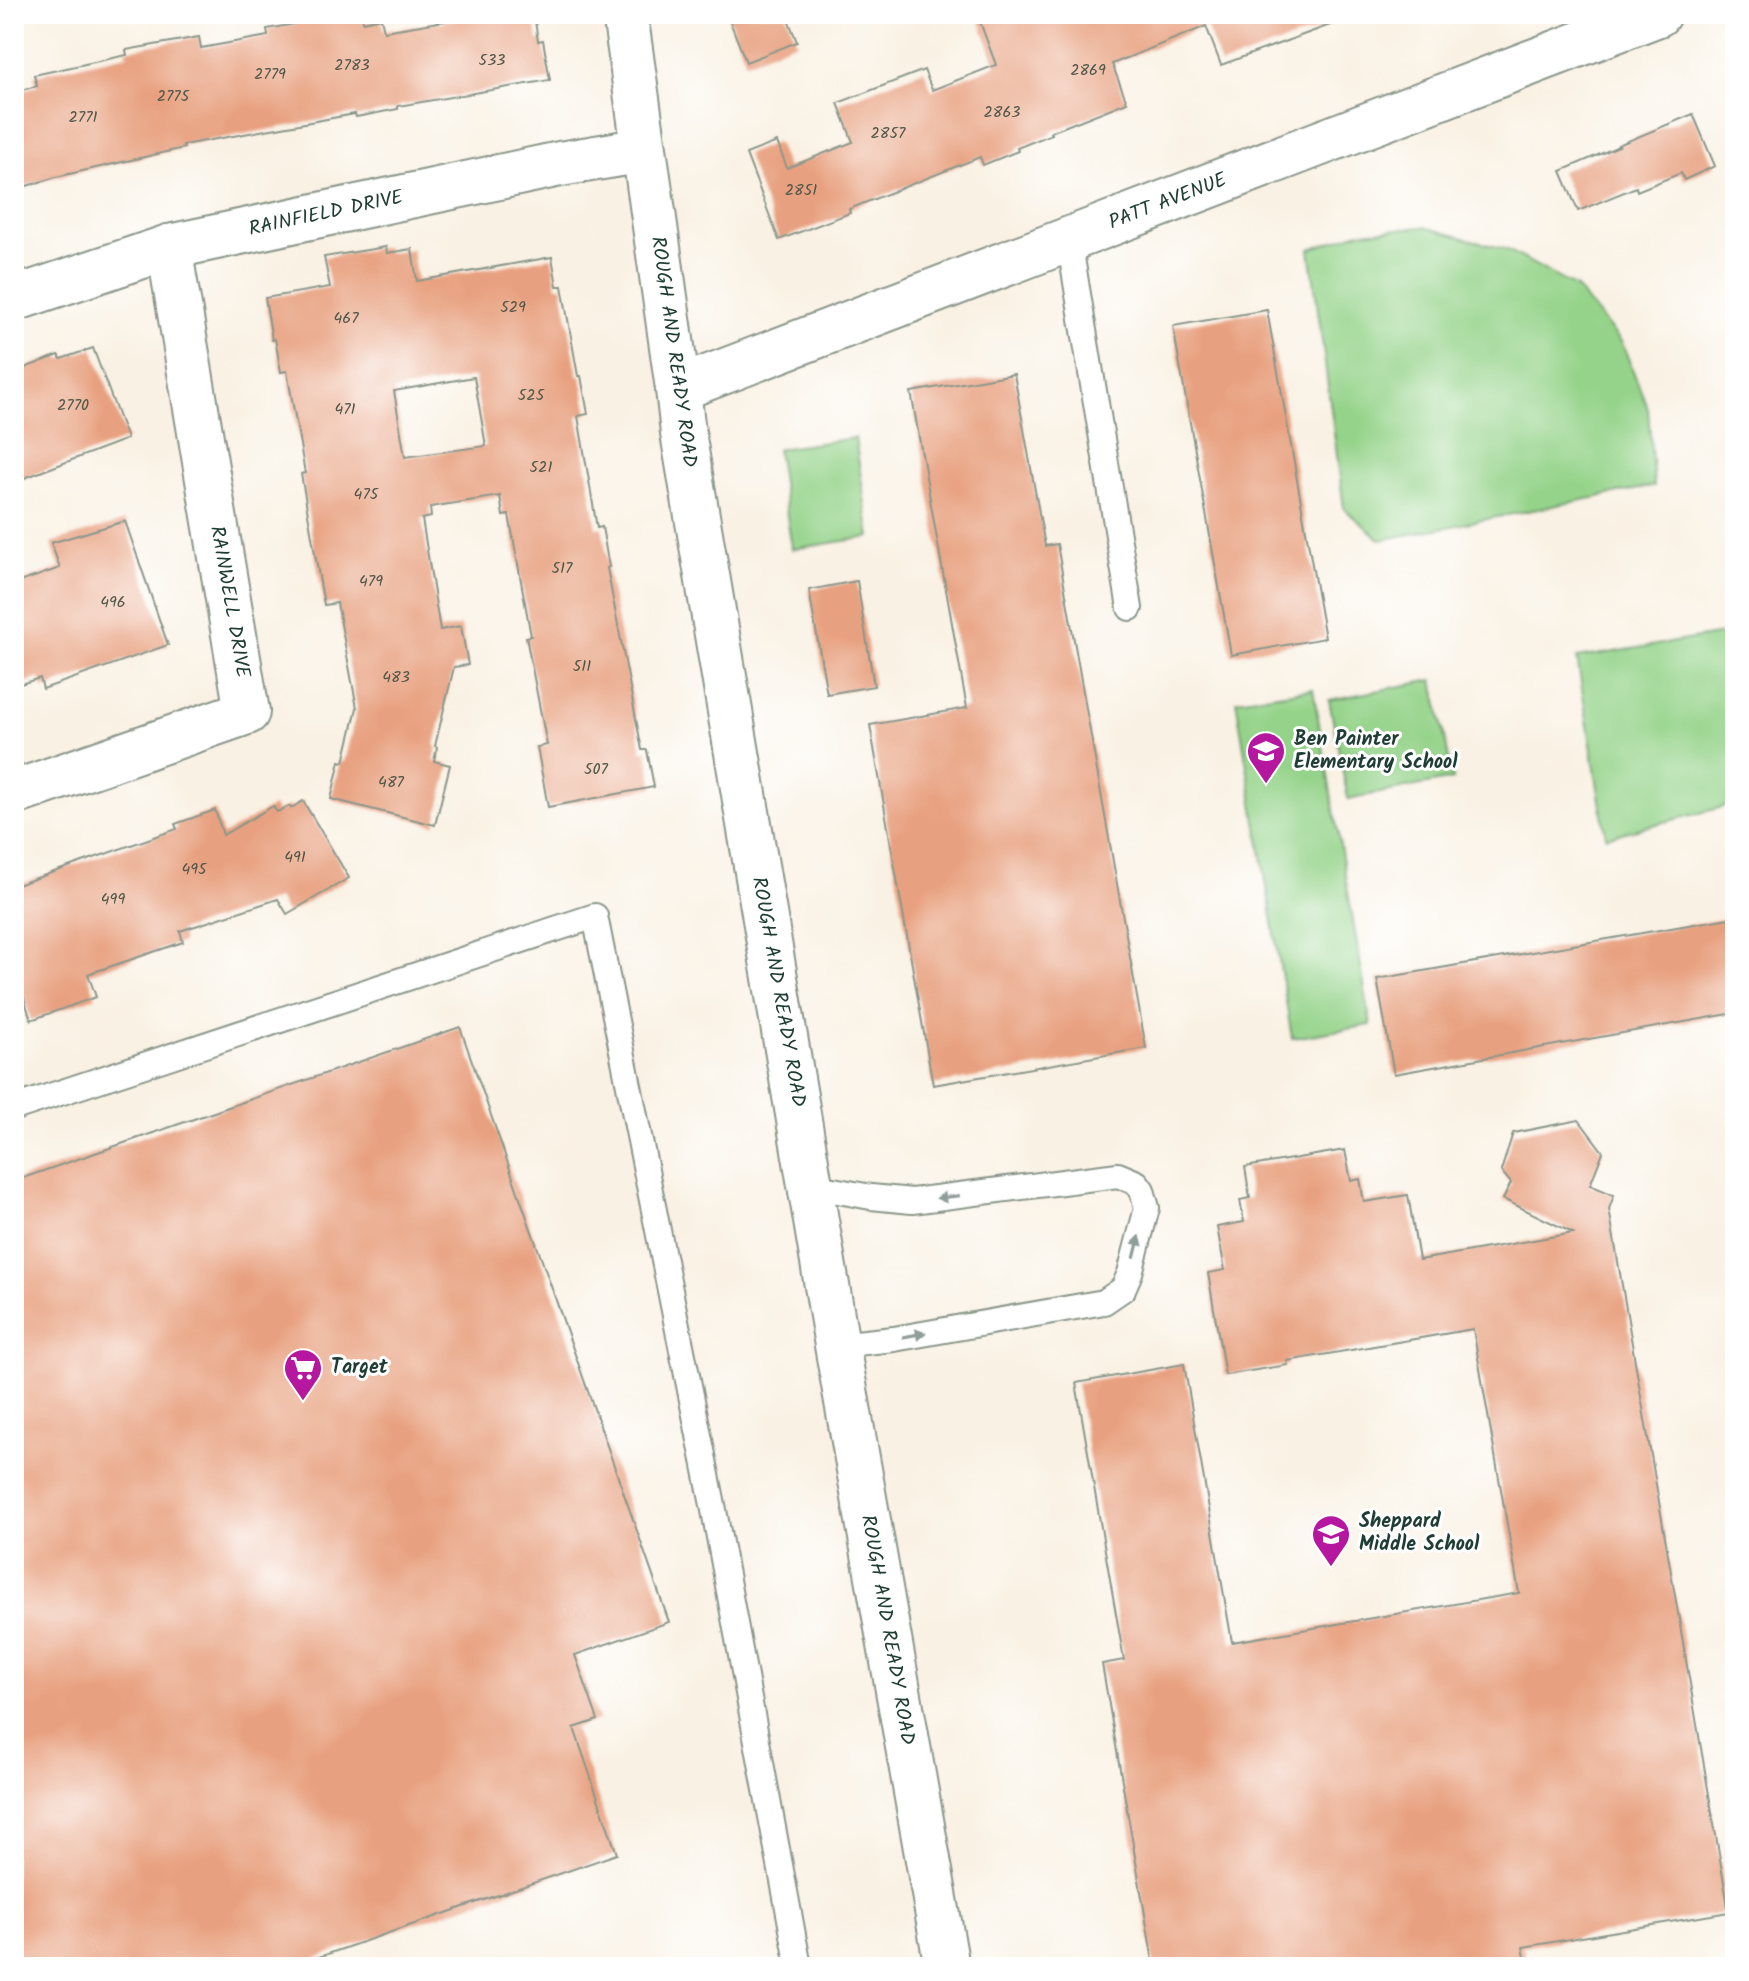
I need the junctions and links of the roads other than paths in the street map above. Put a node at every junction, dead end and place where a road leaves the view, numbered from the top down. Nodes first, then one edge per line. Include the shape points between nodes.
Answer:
1 (625, 14) edge
2 (1658, 14) edge
3 (644, 150) junction
4 (1069, 240) junction
5 (169, 247) junction
6 (14, 299) edge
7 (678, 389) junction
8 (1130, 608) dead end
9 (14, 793) edge
10 (14, 1108) edge
11 (811, 1186) junction
12 (837, 1345) junction
13 (799, 1967) edge
14 (947, 1967) edge

1 - 3 street, ROUGH AND READY ROAD
2 - 4 street, PATT AVENUE
3 - 5 street, RAINFIELD DRIVE
3 - 7 street, ROUGH AND READY ROAD
4 - 7 street, PATT AVENUE
4 - 8 lane
5 - 6 street, RAINFIELD DRIVE
5 - 9 street, RAINWELL DRIVE via 247,712
7 - 11 street, ROUGH AND READY ROAD
10 - 13 lane via 595,916
11 - 12 street, ROUGH AND READY ROAD
12 -> 11 lane via 1104,1302 1123,1289 1147,1208 1137,1183 1118,1175 912,1201
12 - 14 street, ROUGH AND READY ROAD

